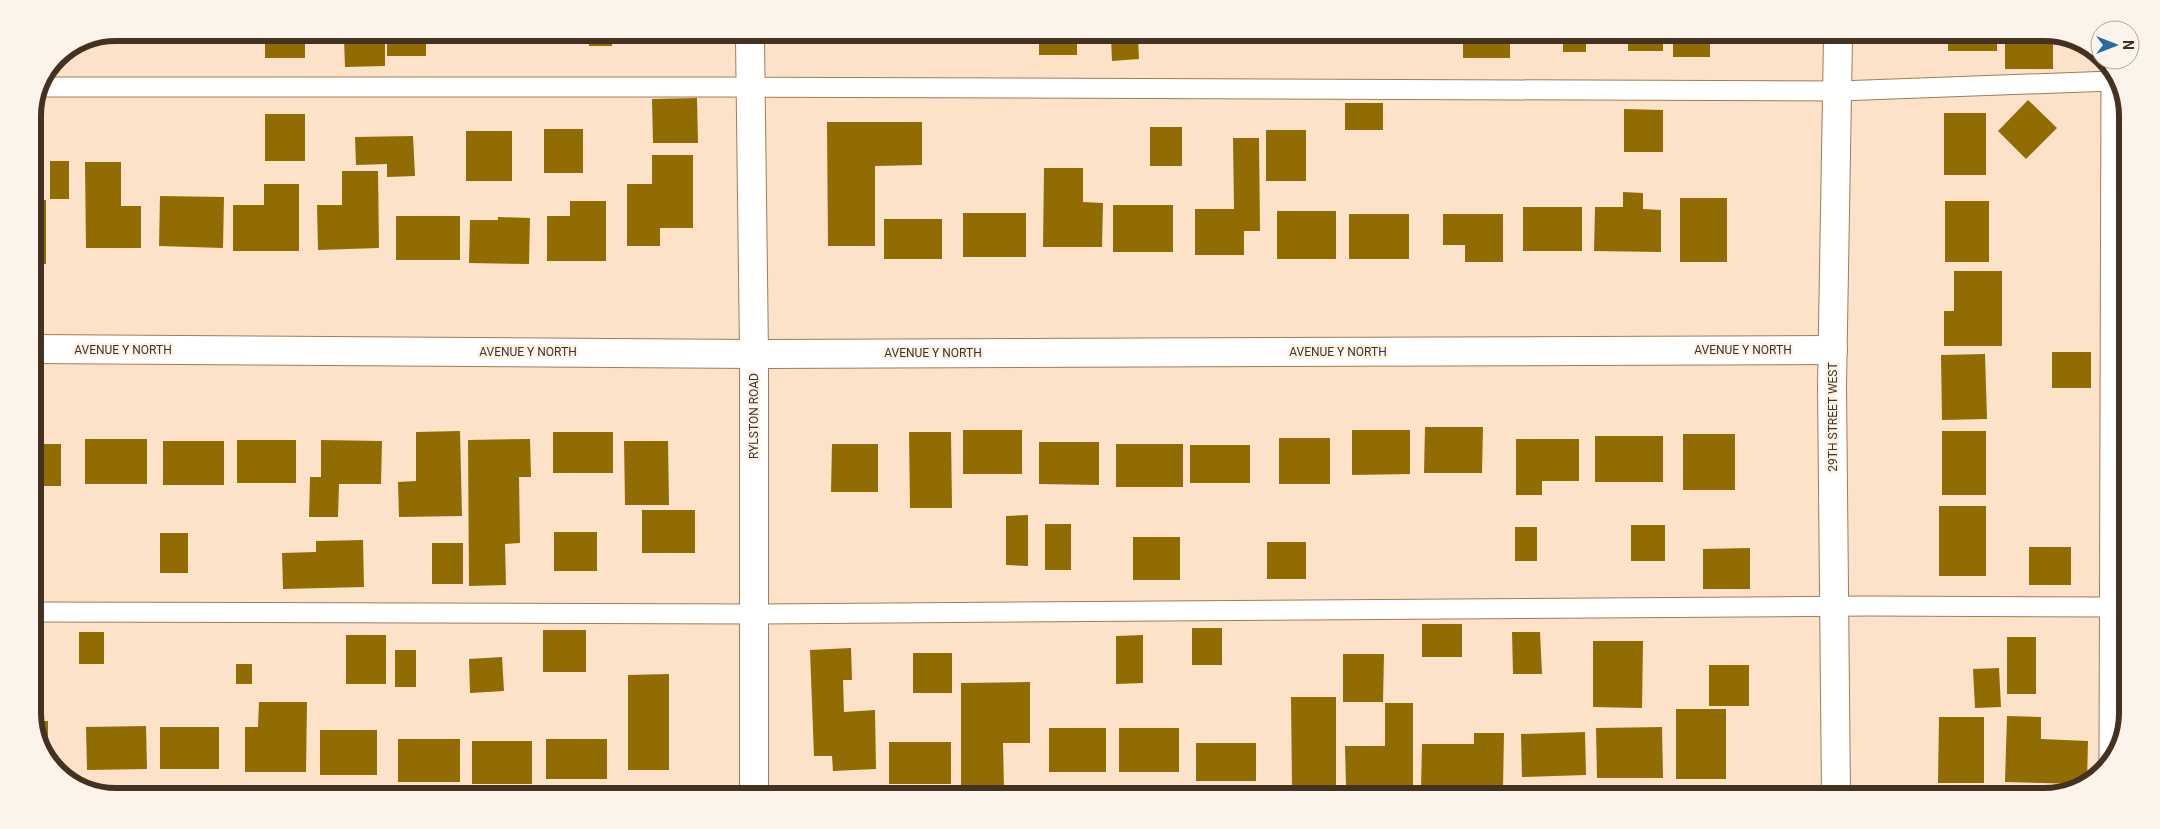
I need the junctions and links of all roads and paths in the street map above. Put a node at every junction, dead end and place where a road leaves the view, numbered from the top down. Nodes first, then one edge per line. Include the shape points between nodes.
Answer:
1 (750, 41) edge
2 (1838, 41) edge
3 (2106, 75) edge
4 (2112, 85) edge
5 (48, 86) edge
6 (751, 87) junction
7 (1839, 91) junction
8 (41, 349) edge
9 (1833, 350) junction
10 (754, 354) junction
11 (1833, 607) junction
12 (2109, 607) junction
13 (41, 612) edge
14 (753, 614) junction
15 (2110, 748) edge
16 (754, 788) edge
17 (1836, 788) edge

1 - 6 street, RYLSTON ROAD
2 - 7 street, 29TH STREET WEST
3 - 7 lane
4 - 12 lane
5 - 6 lane
6 - 7 lane
6 - 10 street, RYLSTON ROAD
7 - 9 street, 29TH STREET WEST
8 - 10 street, AVENUE Y NORTH
9 - 10 street, AVENUE Y NORTH
9 - 11 street, 29TH STREET WEST
10 - 14 street, RYLSTON ROAD
11 - 12 lane
11 - 14 lane
11 - 17 street, 29TH STREET WEST
12 - 15 lane
13 - 14 lane
14 - 16 street, RYLSTON ROAD

